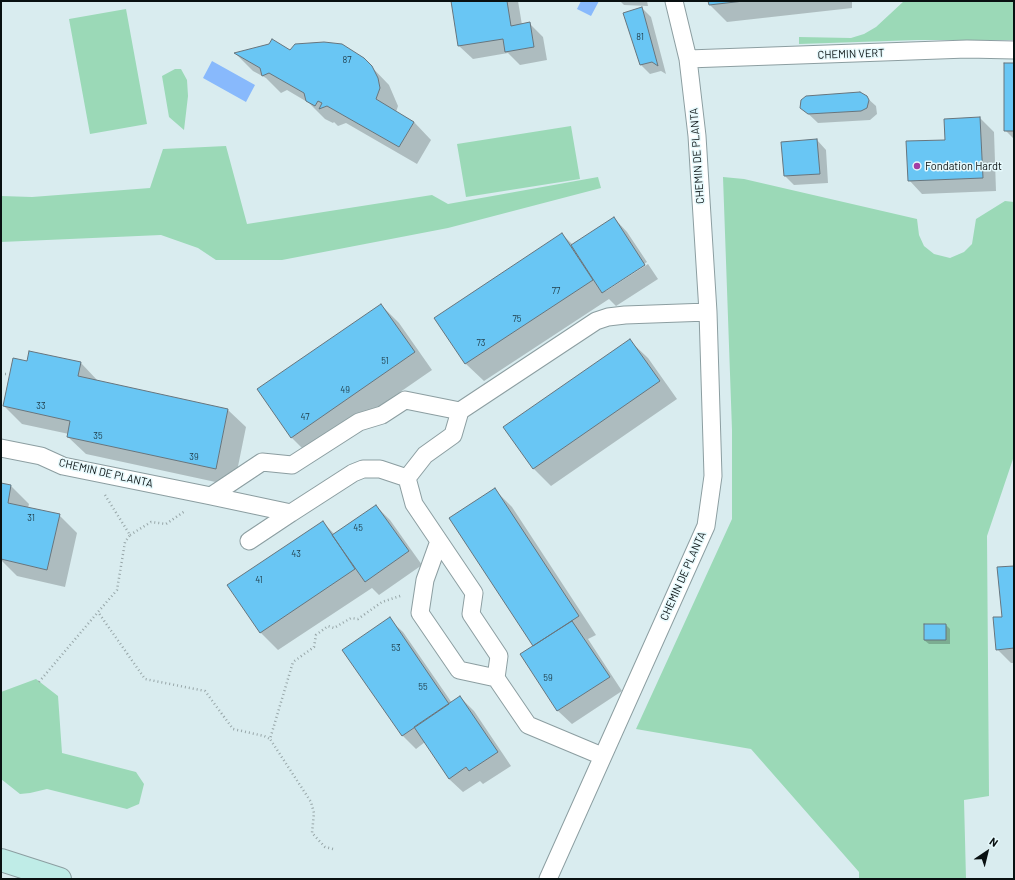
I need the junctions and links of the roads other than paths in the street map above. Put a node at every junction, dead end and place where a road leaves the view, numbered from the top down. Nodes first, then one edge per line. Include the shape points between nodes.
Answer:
1 (674, 1) edge
2 (1014, 50) edge
3 (688, 59) junction
4 (708, 312) junction
5 (460, 411) junction
6 (1, 448) edge
7 (407, 478) junction
8 (209, 496) junction
9 (291, 513) junction
10 (250, 541) dead end
11 (439, 541) junction
12 (496, 678) junction
13 (602, 756) junction
14 (1, 860) edge
15 (60, 879) edge
16 (548, 879) edge

1 - 3 street, CHEMIN DE PLANTA
2 - 3 street, CHEMIN VERT
3 - 4 street, CHEMIN DE PLANTA via 697,136
4 - 5 street via 625,315 596,321
4 - 13 street, CHEMIN DE PLANTA via 713,476 706,526
5 - 7 street via 453,435 425,455
5 - 8 street via 405,400 382,415 358,422 292,465 262,462
6 - 8 street, CHEMIN DE PLANTA via 41,456 63,466
7 - 9 street via 380,469 363,469
7 - 11 street via 414,504
8 - 9 street, CHEMIN DE PLANTA
9 - 10 street
11 - 12 street via 474,593 472,614 499,656
11 - 12 street via 425,580 420,612 459,670
12 - 13 street via 528,726
13 - 16 street, CHEMIN DE PLANTA
14 - 15 main road

